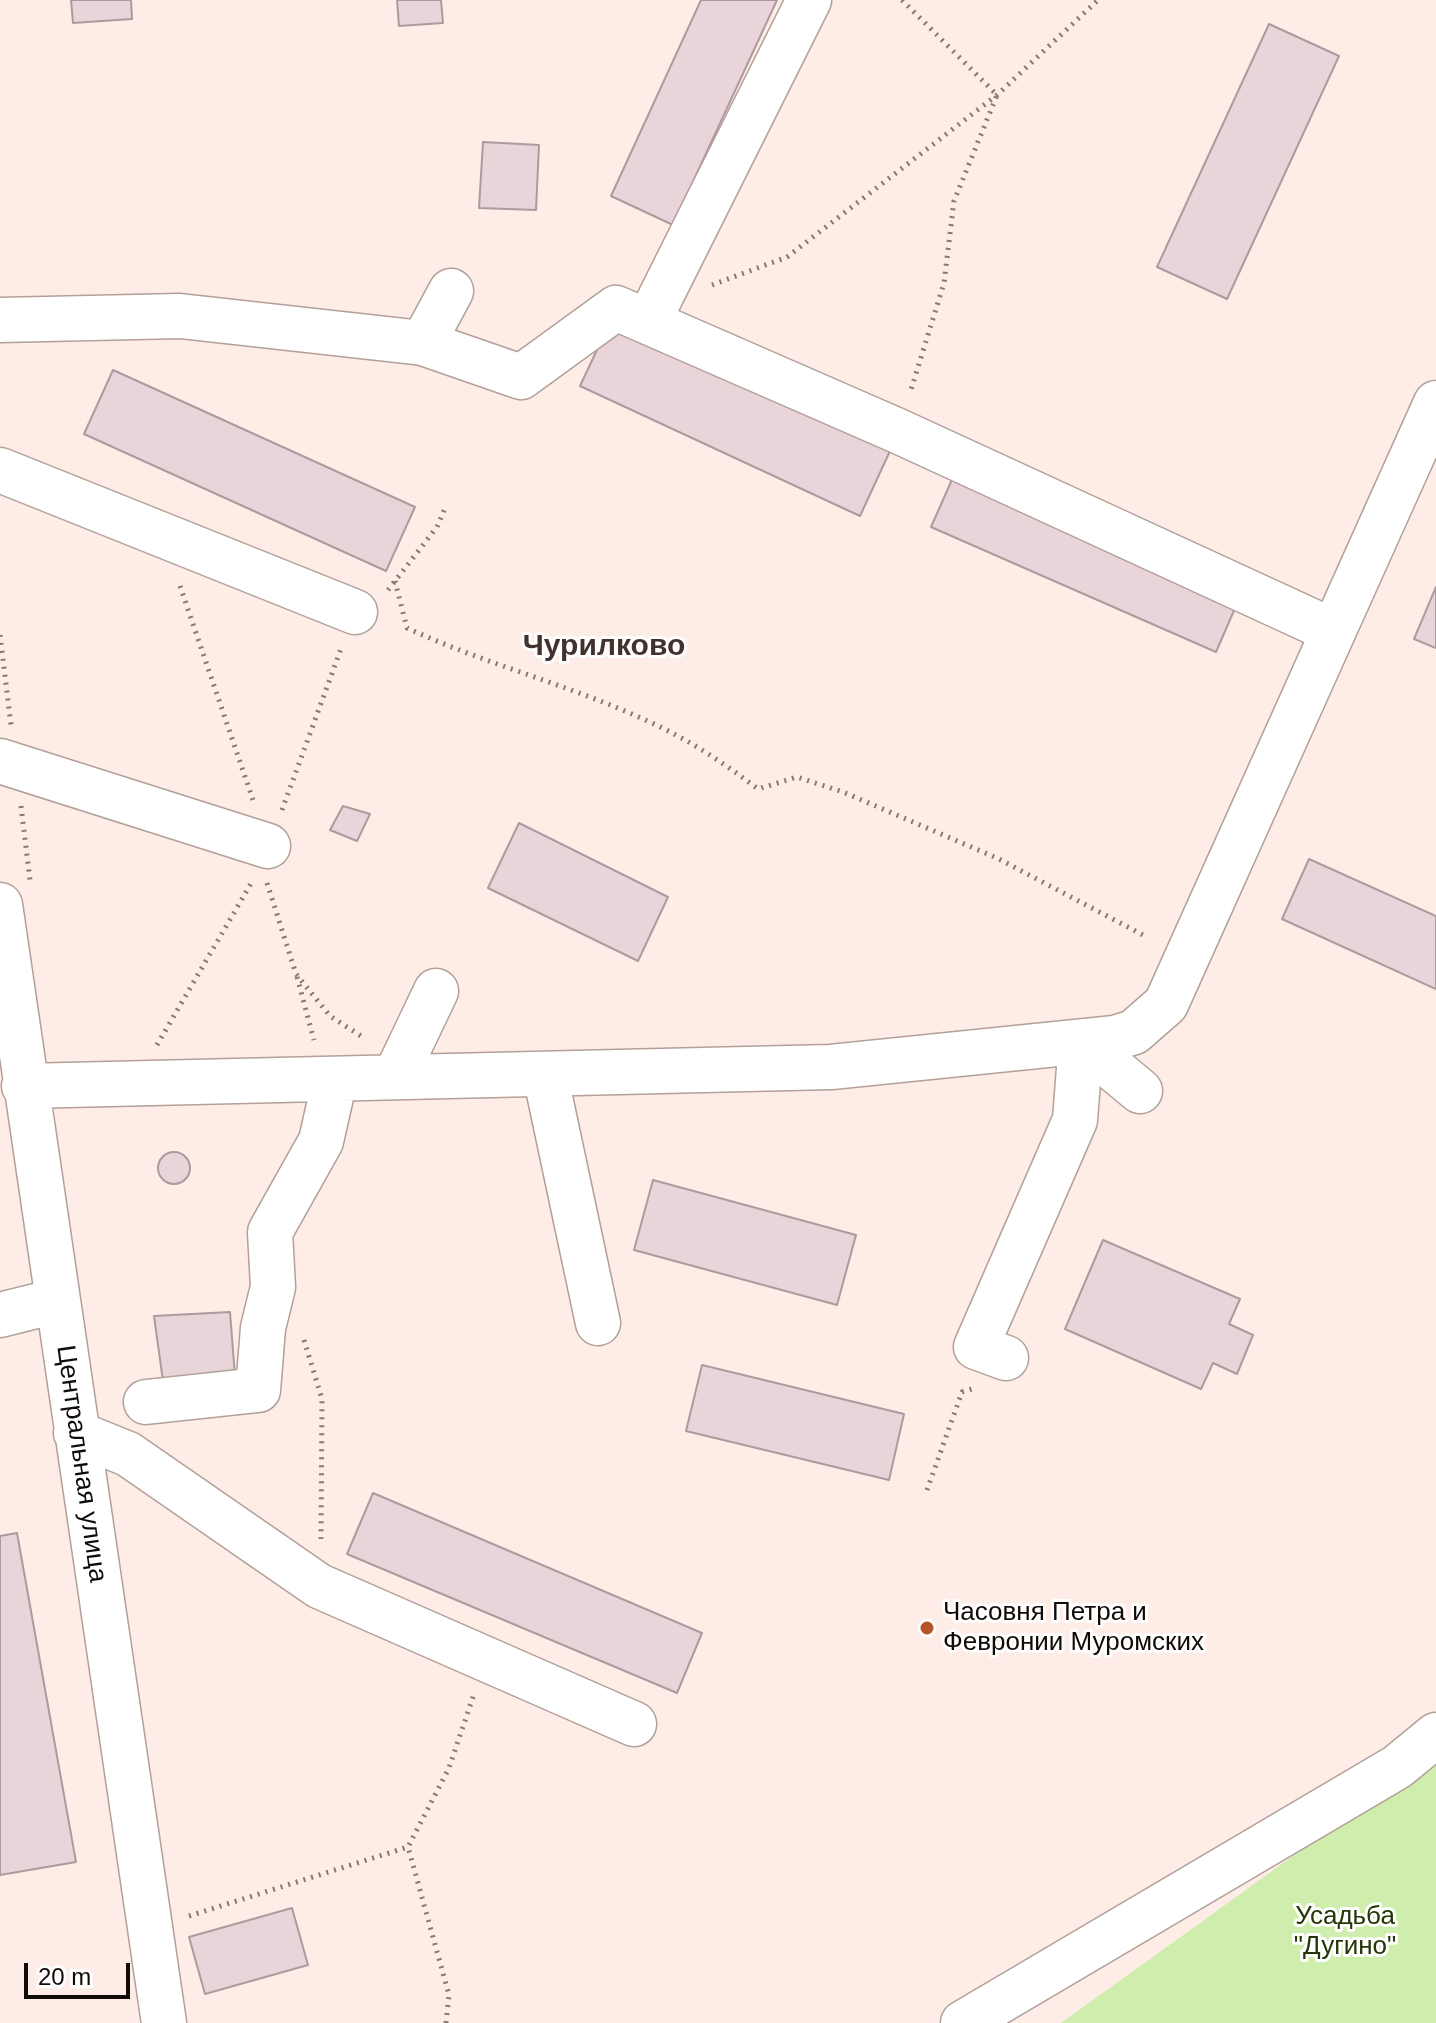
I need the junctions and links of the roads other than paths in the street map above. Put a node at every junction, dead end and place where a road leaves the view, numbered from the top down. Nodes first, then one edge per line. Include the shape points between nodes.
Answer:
1 (809, 0) edge
2 (451, 291) dead end
3 (0, 320) edge
4 (649, 320) junction
5 (423, 343) junction
6 (1436, 403) edge
7 (0, 470) edge
8 (355, 612) road end
9 (1333, 631) junction
10 (8, 764) edge
11 (265, 856) road end
12 (16, 897) edge
13 (436, 991) dead end
14 (1081, 1042) junction
15 (326, 1064) junction
16 (398, 1070) junction
17 (545, 1074) junction
18 (24, 1086) junction
19 (1140, 1091) dead end
20 (56, 1301) junction
21 (0, 1315) edge
22 (598, 1323) dead end
23 (1006, 1358) dead end
24 (146, 1402) dead end
25 (76, 1433) junction
26 (634, 1724) dead end
27 (1436, 1735) edge
28 (164, 2023) edge
29 (963, 2023) edge

1 - 4 street
2 - 5 street
3 - 5 street via 180,316
4 - 5 street via 616,308 521,377
4 - 9 street
6 - 9 street
7 - 8 street
9 - 14 street via 1166,1004 1134,1032
10 - 11 street
12 - 18 street, Центральная улица
13 - 16 street
14 - 17 street via 831,1067
14 - 19 street
14 - 23 street via 1075,1120 976,1347
15 - 16 street
15 - 18 street
15 - 24 street via 321,1141 270,1232 273,1287 258,1390
16 - 17 street
17 - 22 street
18 - 20 street, Центральная улица
20 - 21 street
20 - 25 street, Центральная улица
25 - 26 street via 128,1454 319,1586
25 - 28 street, Центральная улица
27 - 29 street via 1397,1767

